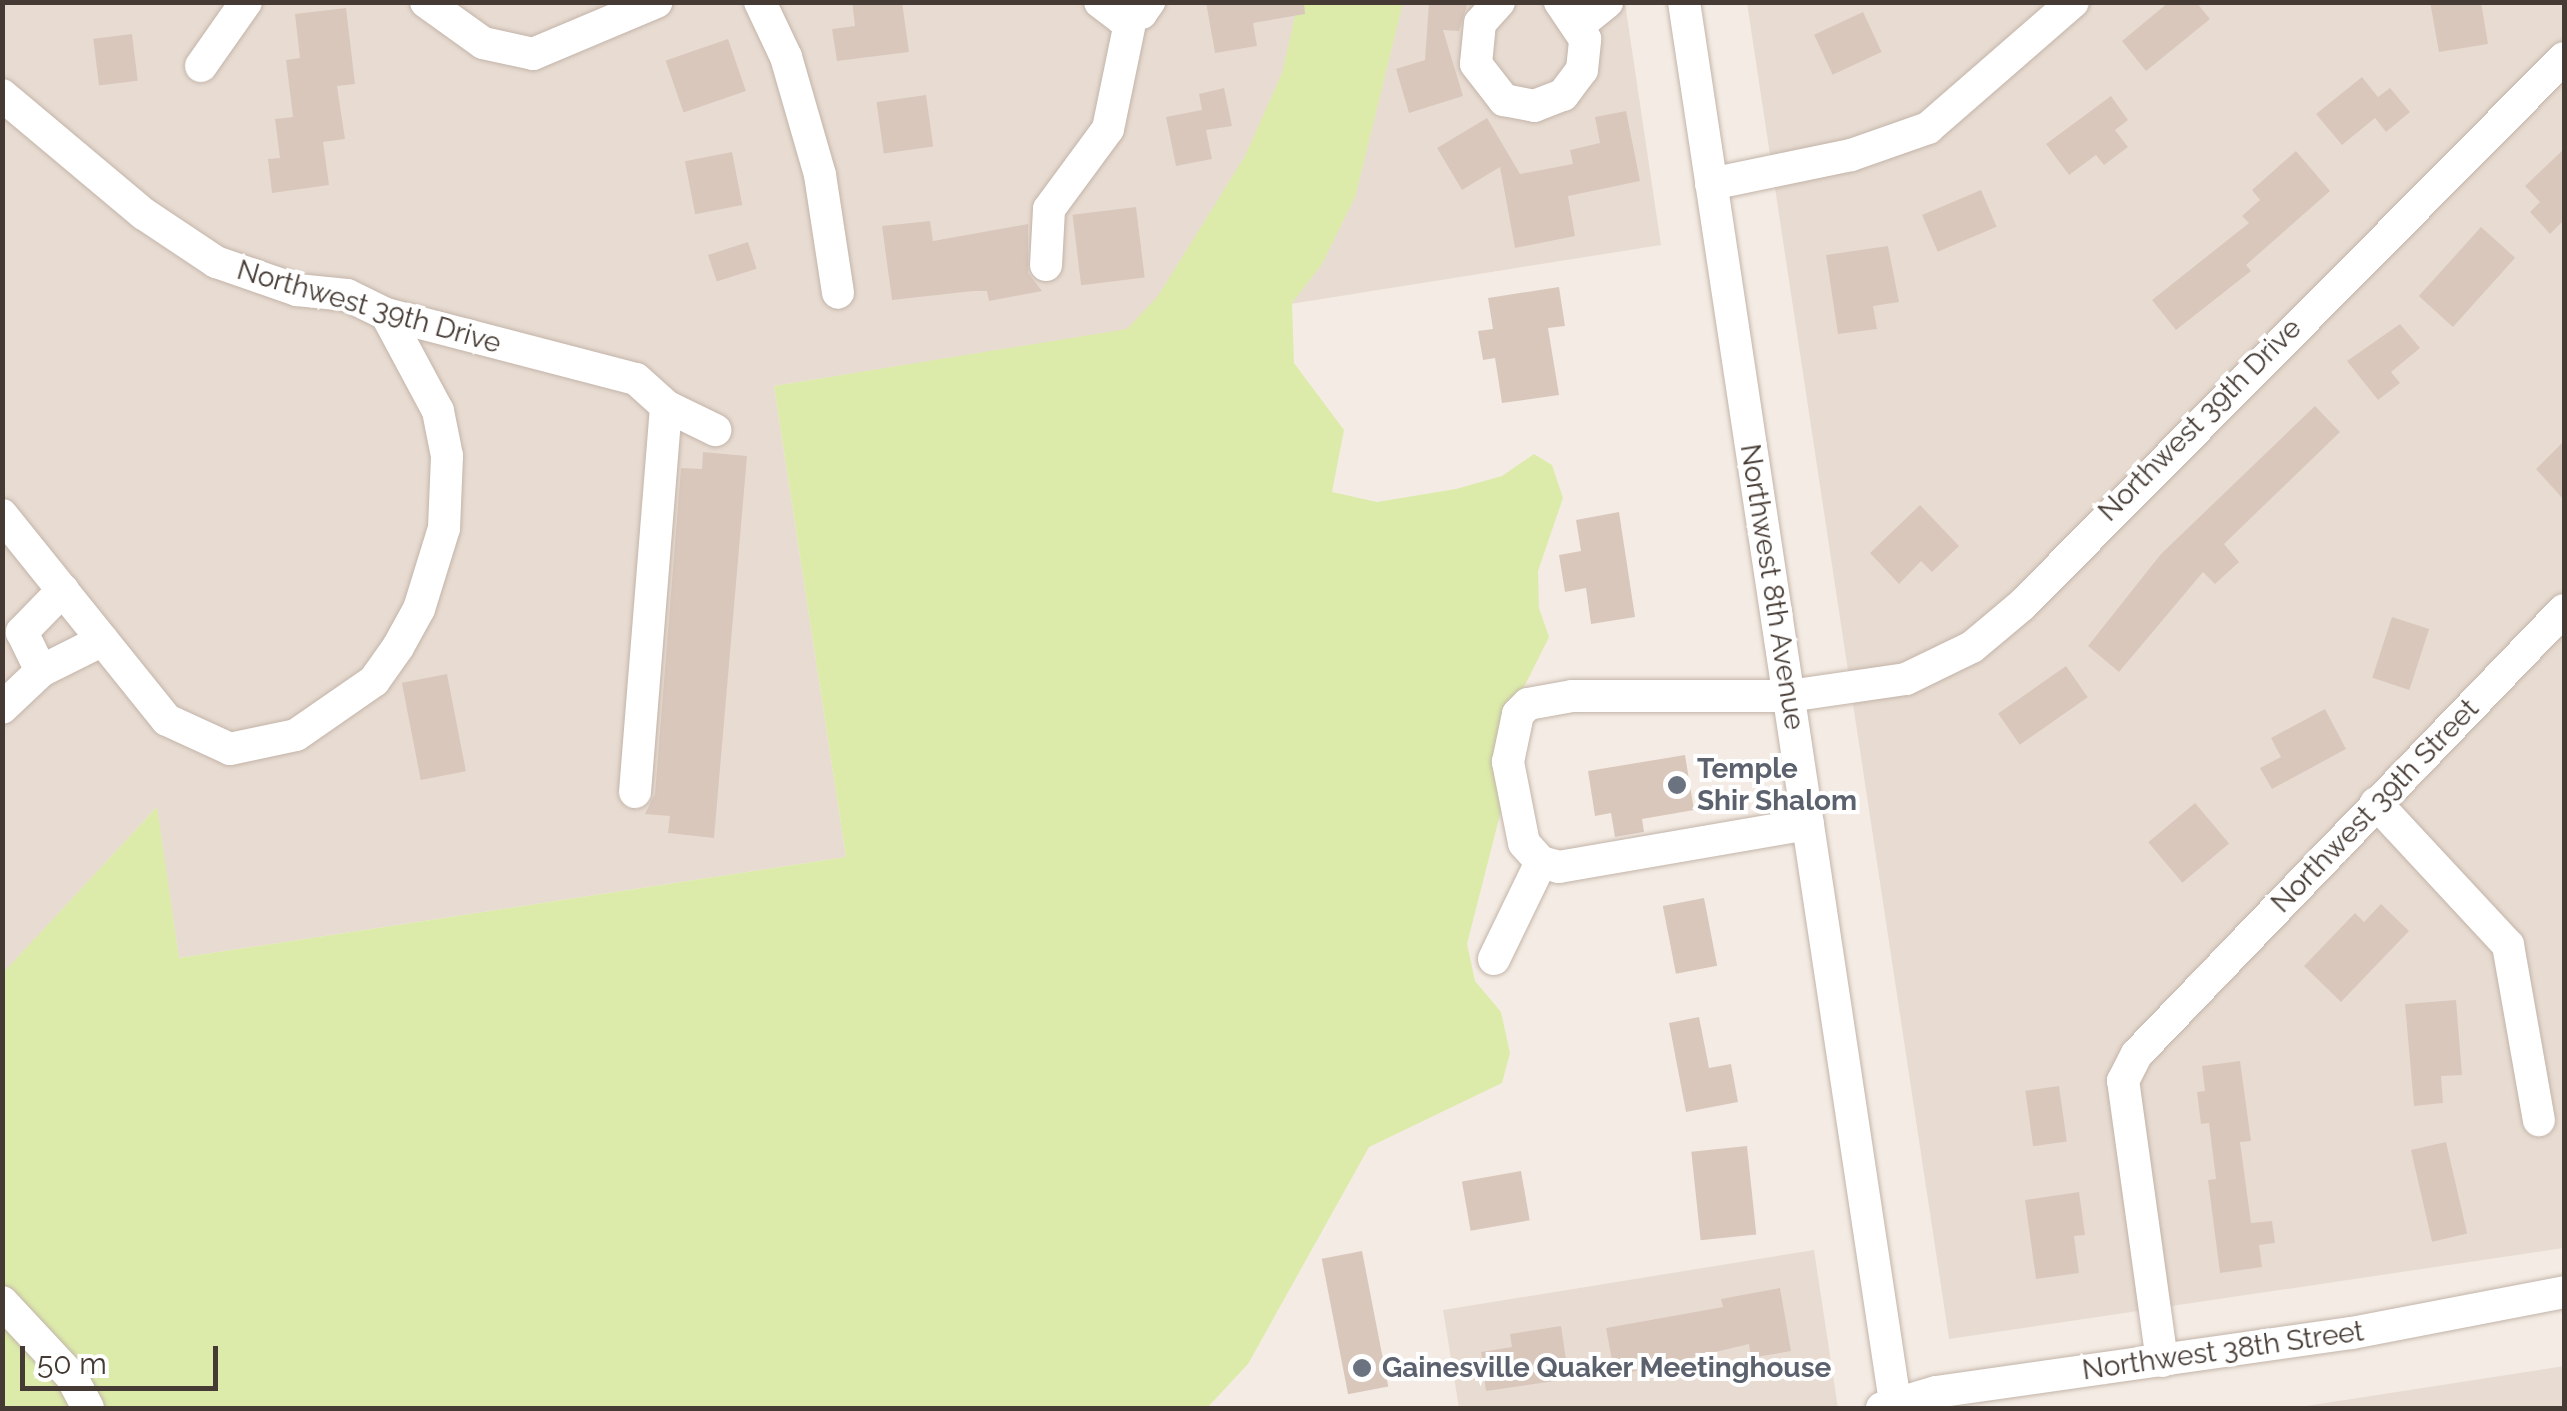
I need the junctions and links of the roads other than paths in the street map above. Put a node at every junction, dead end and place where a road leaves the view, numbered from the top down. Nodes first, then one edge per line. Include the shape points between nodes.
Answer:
1 (246, 2) edge
2 (426, 2) edge
3 (657, 2) edge
4 (760, 2) edge
5 (1100, 2) edge
6 (1499, 2) edge
7 (1607, 2) edge
8 (1684, 2) edge
9 (2073, 2) edge
10 (1140, 10) edge
11 (1570, 13) edge
12 (2564, 58) edge
13 (200, 66) dead end
14 (2, 95) edge
15 (1711, 184) junction
16 (1046, 265) dead end
17 (838, 293) dead end
18 (386, 314) junction
19 (666, 406) junction
20 (715, 430) dead end
21 (2, 514) edge
22 (63, 590) junction
23 (2564, 610) edge
24 (103, 640) junction
25 (42, 671) junction
26 (1789, 696) junction
27 (2, 708) edge
28 (635, 792) dead end
29 (2376, 803) junction
30 (1808, 824) junction
31 (1540, 862) junction
32 (1494, 959) dead end
33 (2538, 1120) dead end
34 (2564, 1292) edge
35 (2, 1302) edge
36 (2162, 1361) junction
37 (88, 1408) edge
38 (1891, 1408) edge

1 - 13 street
2 - 3 street via 482,43 533,54
4 - 17 street via 786,57 820,176
5 - 10 street via 1110,15
6 - 11 street via 1480,24 1476,64 1491,90 1518,105 1550,102 1575,84 1586,55
7 - 11 street
8 - 15 street, Northwest 8th Avenue
9 - 15 street via 1928,128 1851,155
10 - 16 street via 1108,129 1049,209
12 - 26 street, Northwest 39th Drive via 2022,605 1972,647 1906,679
14 - 18 street, Northwest 39th Drive via 144,214 216,262 296,290 347,296
15 - 26 street, Northwest 8th Avenue
18 - 19 street, Northwest 39th Drive via 636,380
18 - 24 street via 416,361 448,456 434,570 419,609 374,681 296,735 230,749 167,720
19 - 20 street, Northwest 39th Drive
19 - 28 street
21 - 22 street
22 - 24 street
22 - 25 street via 22,632
23 - 29 street, Northwest 39th Street
24 - 25 street
25 - 27 street
26 - 30 street, Northwest 8th Avenue
26 - 31 street, Northwest 39th Drive via 1572,696 1528,704 1518,714 1508,762 1524,844
29 - 33 street via 2508,945
29 - 36 street, Northwest 39th Street via 2137,1054 2122,1080
30 - 31 street via 1559,867
30 - 38 street, Northwest 8th Avenue
31 - 32 street
34 - 36 street, Northwest 38th Street
35 - 37 street via 71,1376
36 - 38 street, Northwest 38th Street via 1936,1392

